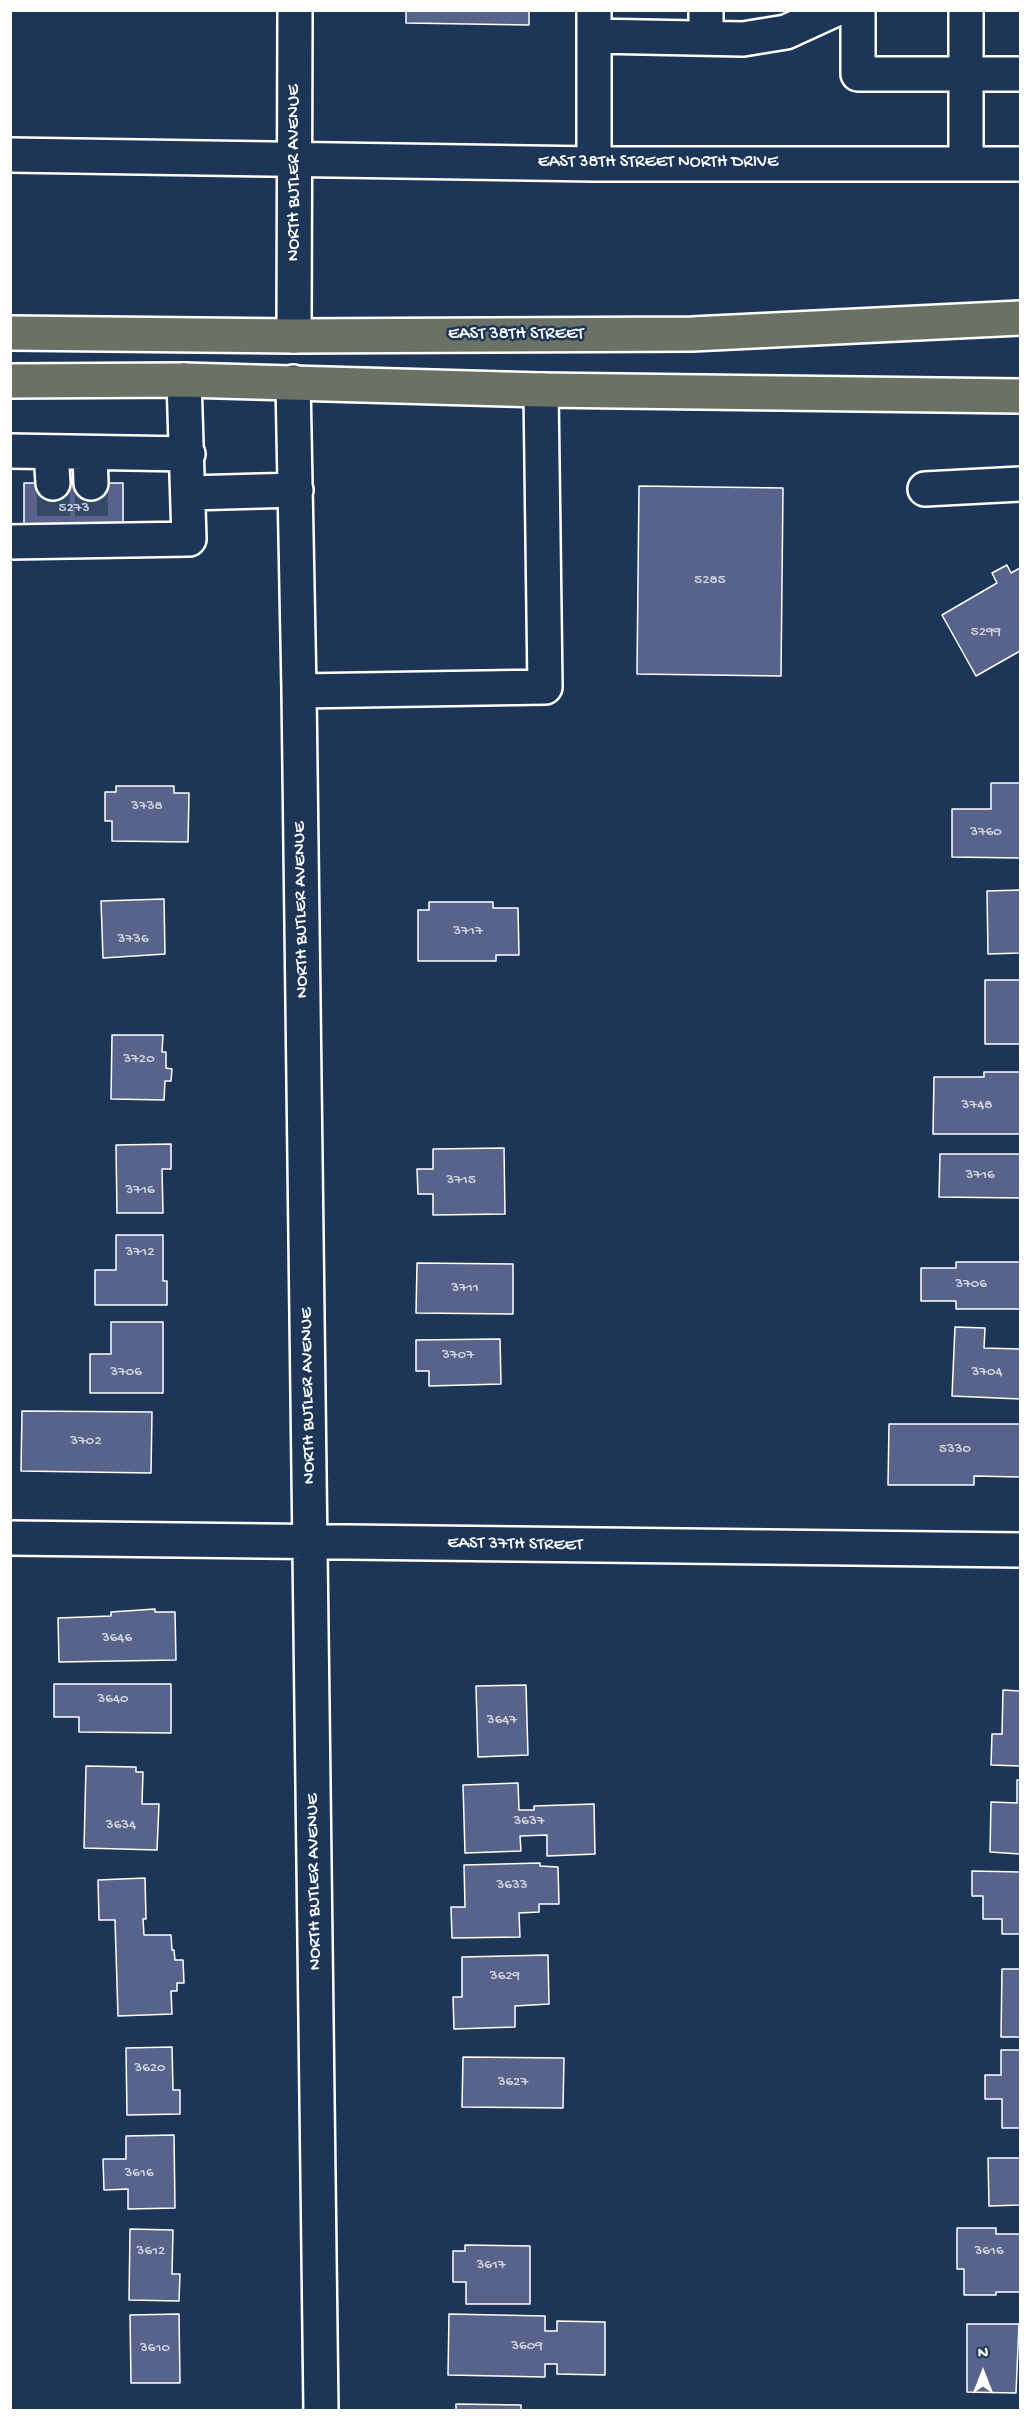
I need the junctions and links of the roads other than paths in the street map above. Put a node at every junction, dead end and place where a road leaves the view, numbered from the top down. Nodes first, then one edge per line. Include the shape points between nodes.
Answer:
1 (295, 10) edge
2 (834, 10) edge
3 (858, 10) edge
4 (966, 10) edge
5 (594, 23) edge
6 (706, 24) edge
7 (965, 74) junction
8 (1020, 74) edge
9 (10, 155) edge
10 (296, 160) junction
11 (594, 164) junction
12 (966, 164) junction
13 (1020, 164) edge
14 (1020, 318) edge
15 (10, 333) edge
16 (294, 336) junction
17 (184, 380) junction
18 (10, 381) edge
19 (293, 382) junction
20 (541, 390) junction
21 (1020, 396) edge
22 (10, 452) edge
23 (188, 454) junction
24 (1020, 484) edge
25 (925, 489) dead end
26 (296, 490) junction
27 (189, 493) junction
28 (10, 542) edge
29 (299, 691) junction
30 (10, 1538) edge
31 (311, 1543) junction
32 (1020, 1550) edge
33 (321, 2410) edge

1 - 10 street, NORTH BUTLER AVENUE
2 - 6 street via 786,32 743,39
3 - 7 street via 858,74
4 - 7 street
5 - 6 street
5 - 11 street
7 - 8 street
7 - 12 street
9 - 10 street, EAST 38TH STREET NORTH DRIVE
10 - 11 street, EAST 38TH STREET NORTH DRIVE
10 - 16 street, NORTH BUTLER AVENUE
11 - 12 street, EAST 38TH STREET NORTH DRIVE
12 - 13 street, EAST 38TH STREET NORTH DRIVE
14 - 16 main road, EAST 38TH STREET via 692,333
15 - 16 main road, EAST 38TH STREET
17 - 18 main road
17 - 19 main road
17 - 23 street
19 - 20 main road
19 - 26 street, NORTH BUTLER AVENUE
20 - 21 main road
20 - 29 street via 545,687
22 - 23 street via 52,468 91,468
23 - 27 street
24 - 25 street
26 - 27 street
26 - 29 street, NORTH BUTLER AVENUE
27 - 28 street via 189,539
29 - 31 street, NORTH BUTLER AVENUE
30 - 31 street, EAST 37TH STREET
31 - 32 street, EAST 37TH STREET
31 - 33 street, NORTH BUTLER AVENUE

